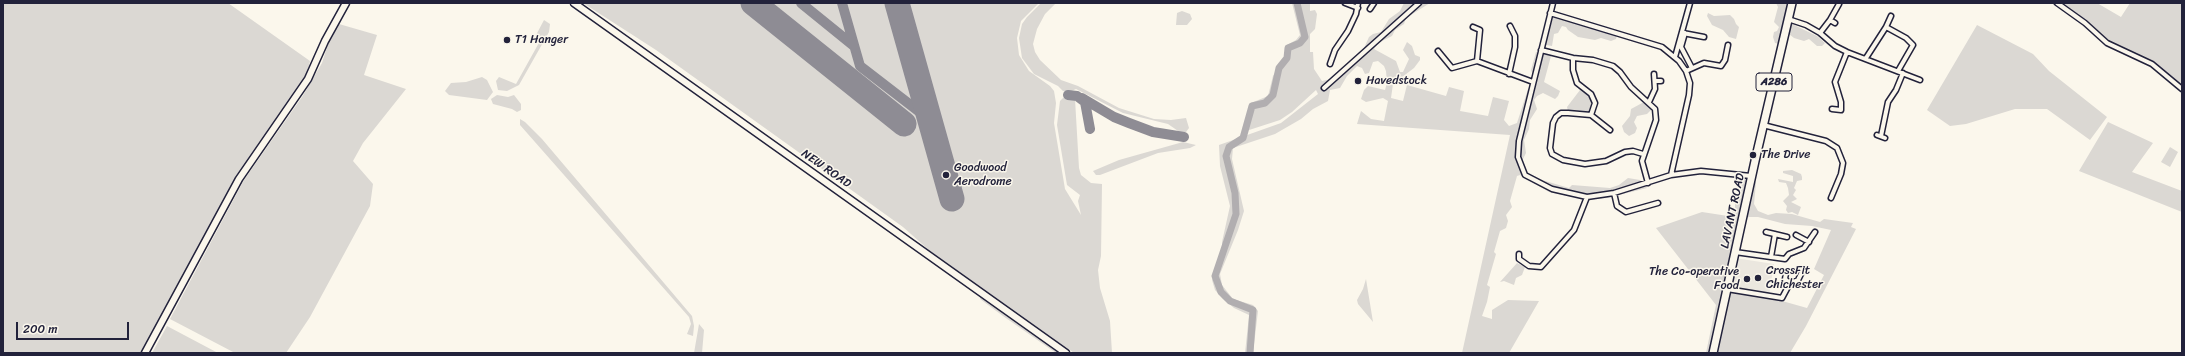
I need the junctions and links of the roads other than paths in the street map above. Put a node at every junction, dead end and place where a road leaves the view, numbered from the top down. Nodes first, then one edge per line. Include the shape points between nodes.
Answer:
1 (346, 3) edge
2 (574, 3) edge
3 (1345, 3) edge
4 (1374, 3) edge
5 (1419, 3) edge
6 (1553, 3) edge
7 (1690, 3) edge
8 (1792, 3) edge
9 (2057, 3) edge
10 (1840, 4) dead end
11 (1358, 5) edge
12 (1370, 9) dead end
13 (1550, 13) junction
14 (1891, 16) dead end
15 (1788, 18) junction
16 (1830, 20) junction
17 (1835, 23) dead end
18 (1510, 26) dead end
19 (1473, 27) dead end
20 (1886, 27) junction
21 (1684, 33) junction
22 (1820, 33) junction
23 (1704, 37) dead end
24 (1728, 45) dead end
25 (1541, 50) junction
26 (1438, 51) dead end
27 (1847, 52) junction
28 (1675, 57) junction
29 (1572, 58) junction
30 (1866, 58) junction
31 (1477, 61) junction
32 (1330, 64) dead end
33 (1692, 68) junction
34 (1686, 71) junction
35 (1898, 71) junction
36 (1903, 73) junction
37 (1509, 74) junction
38 (1654, 74) dead end
39 (1920, 80) dead end
40 (1655, 81) junction
41 (1661, 81) dead end
42 (1533, 82) junction
43 (1324, 88) dead end
44 (2182, 89) edge
45 (1648, 102) junction
46 (1832, 109) dead end
47 (1841, 110) junction
48 (1591, 115) junction
49 (1841, 115) dead end
50 (1763, 125) junction
51 (1610, 130) dead end
52 (1881, 136) dead end
53 (1643, 154) junction
54 (1671, 175) junction
55 (1751, 176) junction
56 (1648, 183) junction
57 (1614, 193) junction
58 (1587, 197) junction
59 (1831, 198) dead end
60 (1658, 203) dead end
61 (1766, 232) dead end
62 (1815, 232) dead end
63 (1775, 234) junction
64 (1796, 235) dead end
65 (1787, 237) dead end
66 (1809, 242) junction
67 (1735, 252) junction
68 (1519, 254) dead end
69 (1770, 257) junction
70 (1786, 273) dead end
71 (1801, 274) dead end
72 (1790, 283) junction
73 (1727, 289) junction
74 (145, 353) edge
75 (1066, 353) edge
76 (1713, 353) edge

1 - 74 street via 308,79 239,179
2 - 75 street, NEW ROAD
3 - 11 street
4 - 12 street
5 - 43 street
6 - 13 street
7 - 21 street
8 - 15 main road, LAVANT ROAD / A286
9 - 44 street via 2107,43 2152,64
10 - 16 street
11 - 32 street via 1348,31 1335,50
13 - 25 street
13 - 28 street via 1662,47
14 - 20 street
15 - 22 street
15 - 50 main road, LAVANT ROAD / A286
16 - 17 street
16 - 22 street
18 - 37 street via 1518,35
19 - 31 street via 1480,30
20 - 30 street
20 - 35 street via 1913,45
21 - 23 street
21 - 28 street
21 - 33 street via 1681,47
22 - 27 street
24 - 33 street via 1724,65 1704,63
25 - 29 street
25 - 42 street
26 - 31 street via 1452,68
27 - 30 street
27 - 47 street via 1835,82
28 - 34 street
29 - 45 street via 1593,60 1613,66
29 - 48 street via 1577,83 1594,98
30 - 35 street
31 - 37 street
33 - 34 street
34 - 54 street via 1690,83 1689,95
35 - 36 street
36 - 39 street
36 - 52 street via 1888,102
37 - 42 street
38 - 40 street
40 - 41 street
40 - 45 street via 1655,90
42 - 58 street via 1519,140 1518,157 1521,169 1525,175 1543,185
45 - 53 street via 1655,108 1657,115 1652,135
46 - 47 street
47 - 49 street
48 - 51 street
48 - 53 street via 1561,113 1556,117 1550,148 1552,154 1563,160 1585,164 1606,161 1625,152
50 - 55 main road, LAVANT ROAD / A286
50 - 59 street via 1826,141 1837,148 1843,163
53 - 56 street via 1643,166
54 - 55 street via 1701,171
54 - 56 street
55 - 67 main road, LAVANT ROAD / A286
56 - 57 street
57 - 58 street
57 - 60 street via 1617,206 1626,212 1641,210
58 - 68 street via 1574,230 1540,267 1529,266 1519,259
61 - 63 street
62 - 66 street
63 - 65 street
63 - 69 street
64 - 66 street
66 - 69 street via 1804,248 1789,254 1785,259
67 - 69 street
67 - 73 main road, LAVANT ROAD / A286
70 - 72 street via 1785,279
71 - 72 street via 1798,280
72 - 73 street via 1782,298
73 - 76 main road, LAVANT ROAD / A286

